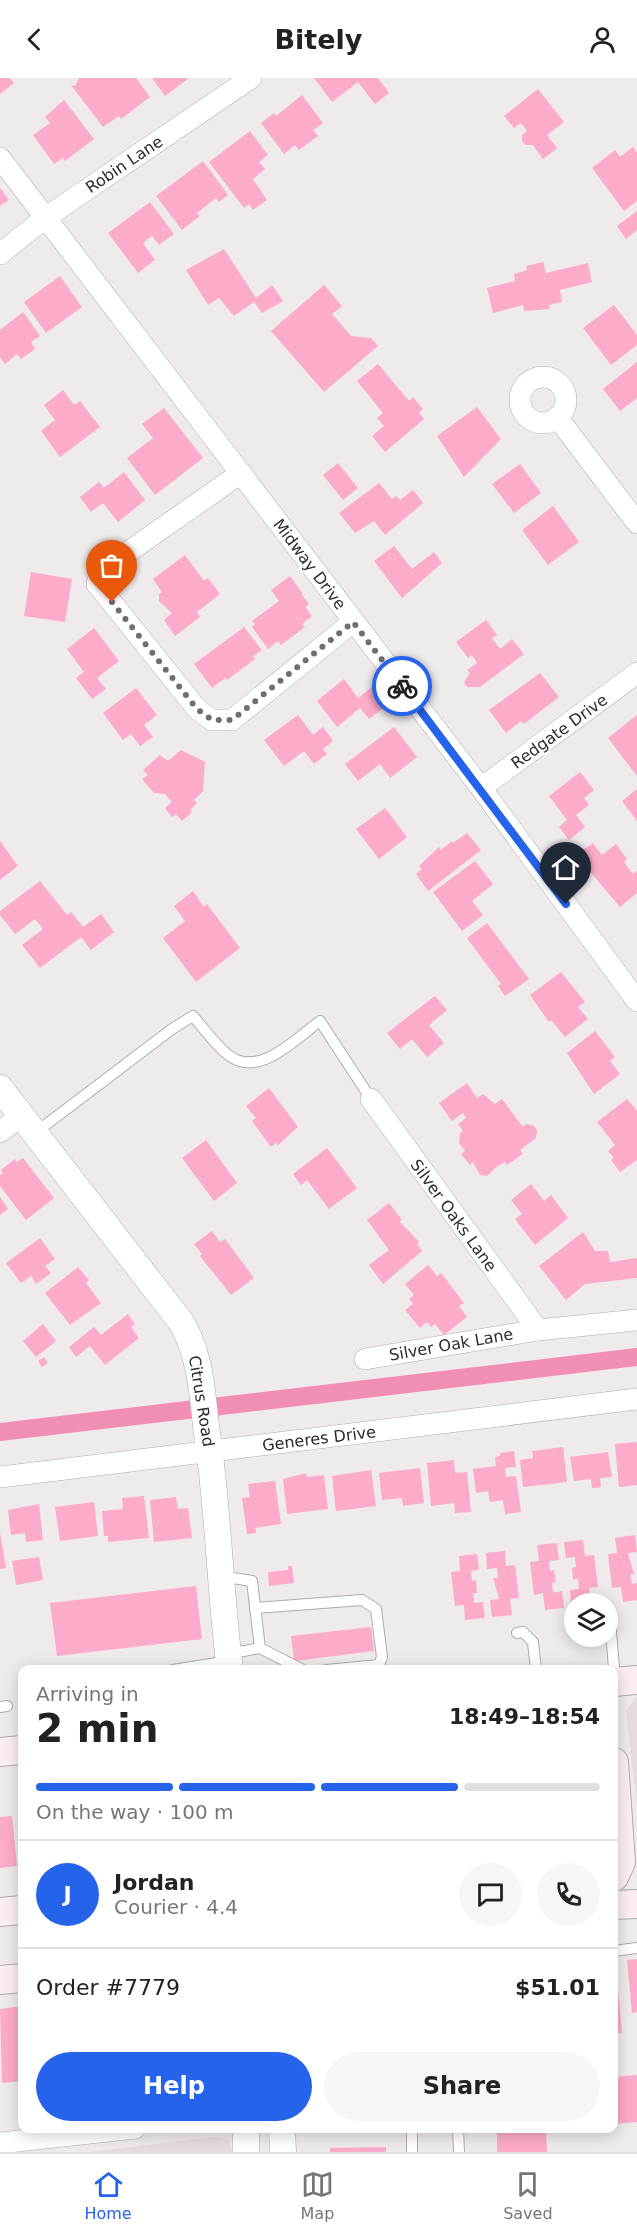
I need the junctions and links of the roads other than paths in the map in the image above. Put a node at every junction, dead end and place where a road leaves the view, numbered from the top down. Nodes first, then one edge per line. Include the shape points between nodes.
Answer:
1 (251, 78) edge
2 (0, 158) edge
3 (45, 218) junction
4 (0, 254) edge
5 (557, 417) dead end
6 (241, 473) junction
7 (637, 523) edge
8 (353, 622) junction
9 (637, 673) edge
10 (481, 788) junction
11 (637, 1001) edge
12 (0, 1088) edge
13 (371, 1099) joint
14 (27, 1125) junction
15 (0, 1132) edge
16 (637, 1320) edge
17 (538, 1330) junction
18 (365, 1359) dead end
19 (637, 1399) edge
20 (209, 1447) junction
21 (0, 1477) edge
22 (219, 1576) junction
23 (255, 1608) junction
24 (517, 1633) dead end
25 (615, 1647) edge
26 (260, 1648) junction
27 (229, 1662) edge
28 (208, 1665) edge
29 (293, 1665) edge
30 (379, 1665) edge
31 (535, 1665) edge
32 (622, 1681) edge
33 (18, 1750) edge
34 (0, 1752) edge
35 (618, 1793) edge
36 (624, 1840) edge
37 (618, 1868) edge
38 (637, 1904) edge
39 (618, 1905) edge
40 (18, 1910) edge
41 (0, 1912) edge
42 (637, 1948) edge
43 (618, 1950) edge
44 (18, 1978) edge
45 (0, 1980) edge
46 (90, 2133) edge
47 (246, 2133) edge
48 (282, 2133) edge
49 (412, 2133) edge
50 (458, 2133) edge
51 (0, 2143) edge
52 (246, 2152) edge
53 (283, 2152) edge
54 (412, 2152) edge
55 (459, 2152) edge

1 - 3 street, Robin Lane
2 - 3 street, Midway Drive
3 - 4 street, Robin Lane
3 - 6 street, Midway Drive
5 - 7 street
6 - 8 street, Midway Drive
6 - 8 street via 101,571 97,584 197,709 212,720 232,720
8 - 10 street, Midway Drive
9 - 10 street, Redgate Drive
10 - 11 street, Midway Drive
12 - 14 street, Citrus Road
13 - 14 lane via 320,1021 262,1062 245,1064 228,1055 193,1016
13 - 17 street, Silver Oaks Lane
14 - 15 street
14 - 20 street, Citrus Road via 181,1322 195,1350
16 - 17 street, Silver Oak Lane
17 - 18 street, Silver Oak Lane
19 - 20 street, Generes Drive
20 - 21 street, Generes Drive
20 - 22 street, Citrus Road
22 - 23 lane via 252,1581
22 - 27 street, Citrus Road
23 - 26 lane
23 - 30 lane via 362,1600 376,1609 382,1657
24 - 31 lane via 523,1632 533,1642
25 - 32 lane
26 - 27 lane
26 - 29 lane
27 - 28 lane
33 - 34 main road
35 - 36 main road
36 - 37 main road
38 - 39 main road
40 - 41 main road
42 - 43 lane
44 - 45 main road
46 - 51 street
47 - 52 street
48 - 53 street
49 - 54 lane
50 - 55 lane

